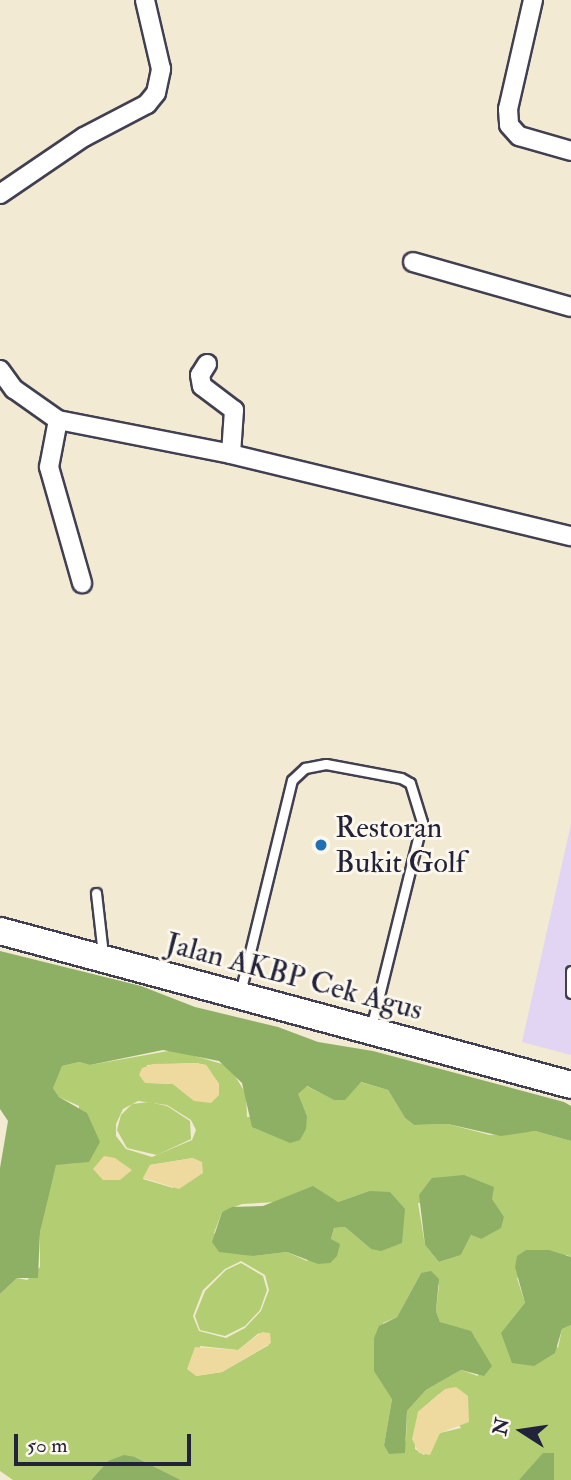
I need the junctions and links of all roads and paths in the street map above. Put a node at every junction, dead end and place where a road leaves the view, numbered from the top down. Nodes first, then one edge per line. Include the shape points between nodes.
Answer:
1 (145, 0) edge
2 (533, 0) edge
3 (571, 150) edge
4 (0, 194) edge
5 (413, 262) dead end
6 (571, 306) edge
7 (207, 364) dead end
8 (0, 370) edge
9 (58, 420) junction
10 (231, 454) junction
11 (571, 536) edge
12 (82, 583) dead end
13 (96, 893) dead end
14 (0, 930) edge
15 (104, 960) junction
16 (571, 971) edge
17 (571, 993) edge
18 (239, 998) junction
19 (370, 1033) junction
20 (571, 1084) edge

1 - 4 street via 161,69 156,93 148,104 84,137
2 - 3 street via 508,109 509,125 519,136
5 - 6 street
7 - 10 street via 200,375 202,386 234,410
8 - 9 street via 14,389
9 - 10 street
9 - 12 street via 49,467
10 - 11 street
13 - 15 lane
14 - 15 main road, Jalan AKBP Cek Agus
15 - 18 main road, Jalan AKBP Cek Agus
16 - 17 lane
18 - 19 main road, Jalan AKBP Cek Agus
18 - 19 lane via 292,780 305,768 326,764 401,778 410,783 422,822
19 - 20 main road, Jalan AKBP Cek Agus

